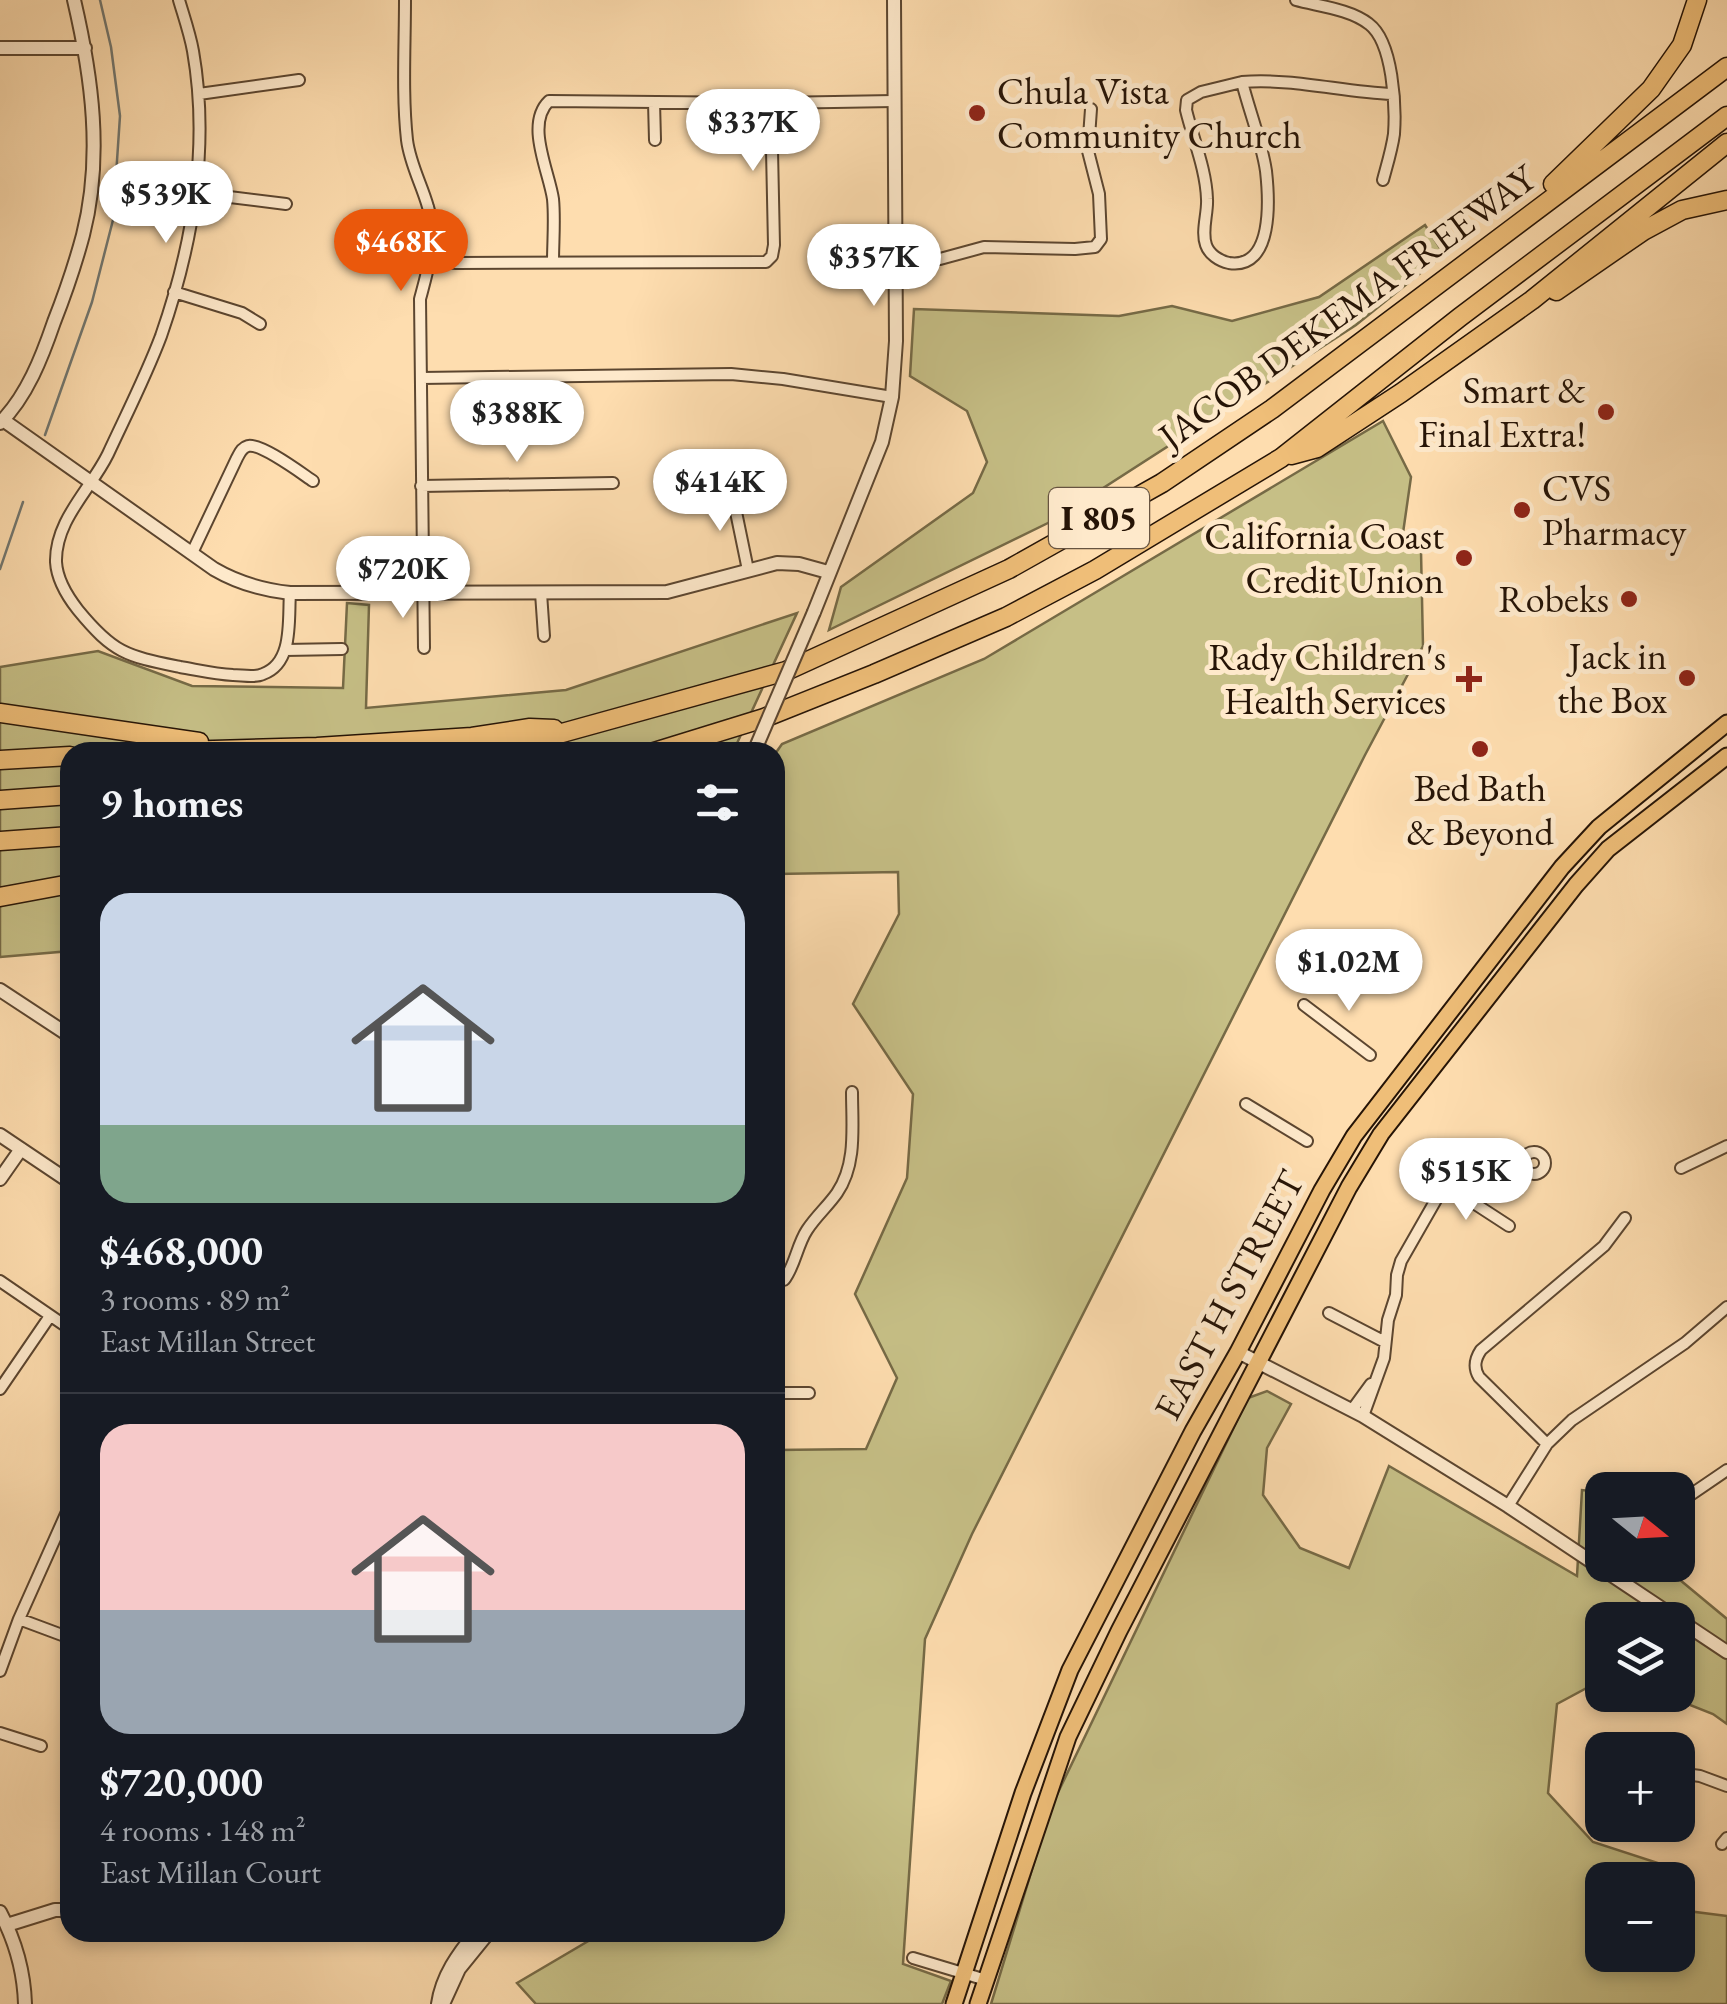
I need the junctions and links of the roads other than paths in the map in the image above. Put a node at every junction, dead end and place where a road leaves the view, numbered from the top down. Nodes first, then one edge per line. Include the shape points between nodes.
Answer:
1 (74, 0) edge
2 (180, 0) edge
3 (405, 0) edge
4 (894, 0) edge
5 (1296, 0) edge
6 (1697, 0) edge
7 (1332, 5) edge
8 (0, 48) edge
9 (85, 48) junction
10 (1727, 68) edge
11 (300, 80) dead end
12 (1242, 82) junction
13 (198, 94) junction
14 (1392, 94) junction
15 (894, 101) junction
16 (654, 102) junction
17 (772, 102) junction
18 (1091, 109) dead end
19 (1727, 116) edge
20 (656, 140) dead end
21 (1727, 143) edge
22 (1383, 180) dead end
23 (197, 193) junction
24 (1727, 200) edge
25 (286, 204) dead end
26 (1491, 243) junction
27 (896, 258) junction
28 (430, 261) junction
29 (553, 262) junction
30 (174, 292) junction
31 (1532, 300) junction
32 (260, 324) dead end
33 (422, 378) junction
34 (892, 398) junction
35 (2, 422) edge
36 (1281, 458) junction
37 (313, 480) dead end
38 (92, 482) junction
39 (613, 484) dead end
40 (421, 486) junction
41 (737, 495) dead end
42 (192, 554) junction
43 (748, 570) junction
44 (828, 572) junction
45 (290, 593) junction
46 (422, 593) junction
47 (541, 593) junction
48 (544, 636) dead end
49 (424, 648) dead end
50 (285, 650) junction
51 (342, 650) dead end
52 (0, 713) edge
53 (1727, 723) edge
54 (575, 729) junction
55 (194, 742) edge
56 (395, 742) edge
57 (522, 742) edge
58 (686, 742) edge
59 (758, 742) edge
60 (1727, 756) edge
61 (60, 757) edge
62 (0, 760) edge
63 (60, 796) edge
64 (0, 800) edge
65 (60, 837) edge
66 (0, 841) edge
67 (60, 886) edge
68 (0, 897) edge
69 (0, 990) edge
70 (1304, 1005) dead end
71 (60, 1029) edge
72 (1370, 1055) dead end
73 (852, 1092) dead end
74 (1246, 1104) dead end
75 (0, 1136) edge
76 (1307, 1141) dead end
77 (1727, 1146) edge
78 (20, 1149) junction
79 (1523, 1162) dead end
80 (1682, 1168) dead end
81 (60, 1175) edge
82 (0, 1180) edge
83 (1446, 1185) junction
84 (1625, 1218) dead end
85 (1509, 1226) dead end
86 (785, 1279) edge
87 (0, 1282) edge
88 (1727, 1307) edge
89 (1328, 1313) dead end
90 (50, 1316) junction
91 (60, 1322) edge
92 (1385, 1342) junction
93 (1230, 1348) junction
94 (1258, 1364) junction
95 (0, 1389) edge
96 (785, 1392) edge
97 (809, 1392) dead end
98 (1358, 1413) junction
99 (1547, 1444) junction
100 (1727, 1470) edge
101 (1695, 1492) edge
102 (1508, 1506) junction
103 (60, 1528) edge
104 (19, 1619) junction
105 (60, 1634) edge
106 (1727, 1652) edge
107 (0, 1671) edge
108 (0, 1733) edge
109 (41, 1746) dead end
110 (1695, 1775) edge
111 (1727, 1786) edge
112 (60, 1910) edge
113 (3, 1918) edge
114 (469, 1942) edge
115 (480, 1942) edge
116 (913, 1958) dead end
117 (965, 1975) junction
118 (986, 1980) junction
119 (25, 2004) edge
120 (440, 2004) edge
121 (954, 2004) edge
122 (978, 2004) edge

1 - 9 street
2 - 13 street
3 - 28 street via 407,140 429,208
4 - 15 street
5 - 7 street
6 - 26 highway via 1682,46 1651,89
7 - 14 street via 1377,31 1387,50
8 - 9 street
9 - 35 street via 94,133 84,232 45,348
10 - 26 highway, JACOB DEKEMA FREEWAY / I 805
11 - 13 street
12 - 12 street via 1266,168 1267,208 1261,246 1234,263 1213,255 1204,240 1208,200 1186,110 1201,92
12 - 14 street
13 - 23 street
14 - 22 street via 1394,134
15 - 17 street
15 - 27 street
16 - 17 street
16 - 20 street
16 - 29 street via 548,101 542,109
17 - 29 street via 774,245 766,262
18 - 27 street via 1088,151 1101,216 1095,246
19 - 36 highway, JACOB DEKEMA FREEWAY / I 805
21 - 31 highway
23 - 25 street
23 - 30 street
24 - 31 highway via 1682,210
26 - 54 highway, JACOB DEKEMA FREEWAY / I 805 via 1272,409 1009,570 786,670
27 - 34 street
28 - 29 street
28 - 33 street via 420,299
30 - 32 street
30 - 38 street via 148,369
31 - 36 highway via 1317,448
33 - 34 street via 731,374
33 - 40 street
34 - 44 street via 882,442
35 - 38 street
36 - 58 highway, JACOB DEKEMA FREEWAY / I 805 via 1006,618 764,718
37 - 42 street via 257,447 241,450
38 - 42 street
38 - 50 street via 62,527 56,563 73,604 109,643 152,662 237,675 262,675
39 - 40 street
40 - 46 street
41 - 43 street
42 - 45 street via 234,579
43 - 44 street via 788,563
43 - 47 street via 666,592
44 - 59 street, bridge
45 - 46 street
45 - 50 street
46 - 47 street
46 - 49 street
47 - 48 street
50 - 51 street
52 - 55 highway
53 - 93 main road, EAST H STREET via 1599,827 1562,866 1354,1136
54 - 56 highway
54 - 57 highway, JACOB DEKEMA FREEWAY / I 805
60 - 94 main road, EAST H STREET via 1608,849 1381,1134
61 - 62 highway
63 - 64 highway
65 - 66 highway
67 - 68 highway
69 - 71 street
70 - 72 street
73 - 86 street via 847,1177 804,1233
74 - 76 street
75 - 78 street
77 - 80 street
78 - 81 street
78 - 82 street
79 - 83 street via 1486,1163
83 - 85 street
83 - 92 street via 1401,1261
84 - 99 street via 1604,1246 1476,1359 1479,1377
87 - 90 street
88 - 99 street
89 - 92 street
90 - 91 street
90 - 95 street
92 - 98 street via 1380,1371
93 - 94 street
93 - 117 main road, EAST H STREET via 1070,1670
94 - 98 street
94 - 118 main road, EAST H STREET via 1068,1737
96 - 97 street
98 - 102 street
99 - 102 street
100 - 101 street
102 - 106 street
103 - 104 street
104 - 105 street
104 - 107 street
108 - 109 street
110 - 111 street
112 - 113 street
113 - 119 street via 22,1968
114 - 120 street via 448,1971
115 - 120 street
116 - 117 street
117 - 118 street
117 - 121 main road, EAST H STREET
118 - 122 main road, EAST H STREET

